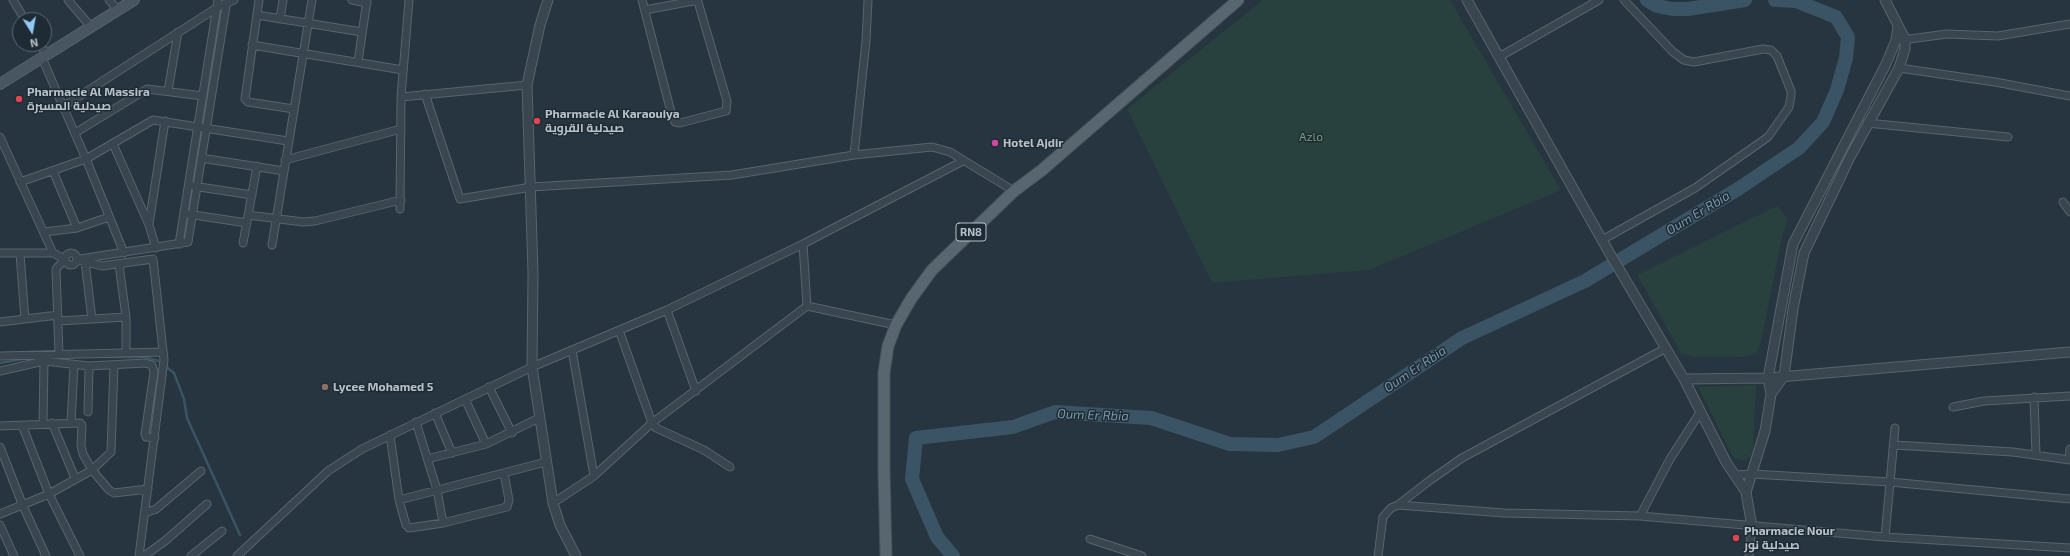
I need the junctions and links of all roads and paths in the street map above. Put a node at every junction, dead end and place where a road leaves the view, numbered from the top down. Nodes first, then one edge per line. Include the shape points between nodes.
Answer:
1 (13, 0) edge
2 (68, 0) edge
3 (109, 0) edge
4 (134, 0) edge
5 (234, 0) edge
6 (259, 0) edge
7 (283, 0) edge
8 (312, 0) edge
9 (352, 0) edge
10 (409, 0) edge
11 (548, 0) edge
12 (642, 0) edge
13 (868, 0) edge
14 (1238, 0) edge
15 (1467, 0) edge
16 (1599, 0) edge
17 (1624, 0) edge
18 (1885, 0) edge
19 (367, 1) edge
20 (227, 2) edge
21 (218, 4) edge
22 (118, 10) junction
23 (645, 10) junction
24 (20, 12) edge
25 (257, 15) junction
26 (280, 18) junction
27 (307, 24) junction
28 (2070, 24) edge
29 (1898, 26) junction
30 (92, 27) junction
31 (178, 32) junction
32 (362, 32) junction
33 (1905, 39) junction
34 (1896, 40) junction
35 (252, 45) junction
36 (43, 52) edge
37 (303, 54) junction
38 (45, 56) junction
39 (1499, 57) junction
40 (358, 62) junction
41 (1899, 68) junction
42 (403, 70) junction
43 (1, 83) edge
44 (527, 85) junction
45 (168, 91) junction
46 (425, 94) junction
47 (203, 96) junction
48 (2070, 96) edge
49 (401, 97) junction
50 (64, 106) junction
51 (294, 109) junction
52 (165, 121) junction
53 (1867, 123) junction
54 (198, 128) junction
55 (206, 129) junction
56 (401, 129) junction
57 (75, 133) junction
58 (0, 137) edge
59 (2008, 137) dead end
60 (288, 141) junction
61 (113, 144) junction
62 (854, 155) junction
63 (201, 158) junction
64 (86, 159) junction
65 (286, 160) junction
66 (963, 161) junction
67 (257, 166) junction
68 (53, 171) junction
69 (284, 171) junction
70 (20, 182) junction
71 (189, 185) junction
72 (197, 187) junction
73 (531, 187) junction
74 (1014, 191) junction
75 (252, 195) junction
76 (401, 200) junction
77 (2063, 202) dead end
78 (400, 210) dead end
79 (2070, 212) edge
80 (184, 214) junction
81 (192, 215) junction
82 (248, 215) junction
83 (109, 217) junction
84 (276, 219) junction
85 (246, 223) junction
86 (149, 225) junction
87 (77, 228) junction
88 (44, 232) junction
89 (243, 243) dead end
90 (179, 244) junction
91 (803, 244) junction
92 (1604, 244) junction
93 (272, 245) dead end
94 (156, 248) junction
95 (0, 253) edge
96 (53, 253) junction
97 (124, 253) junction
98 (20, 254) junction
99 (65, 259) junction
100 (78, 260) junction
101 (85, 262) junction
102 (119, 264) junction
103 (807, 306) junction
104 (667, 310) junction
105 (126, 317) junction
106 (58, 318) junction
107 (25, 319) junction
108 (92, 319) junction
109 (0, 322) edge
110 (896, 325) junction
111 (619, 330) junction
112 (1666, 348) junction
113 (572, 350) junction
114 (126, 352) junction
115 (162, 352) junction
116 (2070, 352) edge
117 (59, 354) junction
118 (0, 356) edge
119 (44, 361) junction
120 (74, 365) junction
121 (114, 365) junction
122 (89, 366) junction
123 (532, 367) junction
124 (0, 371) edge
125 (1784, 376) junction
126 (1768, 378) junction
127 (1684, 379) junction
128 (489, 387) junction
129 (696, 391) junction
130 (1771, 394) junction
131 (2070, 396) edge
132 (2034, 397) junction
133 (465, 399) junction
134 (1953, 408) dead end
135 (88, 412) dead end
136 (1701, 412) junction
137 (435, 413) junction
138 (539, 418) junction
139 (416, 422) junction
140 (52, 423) junction
141 (71, 423) junction
142 (652, 423) junction
143 (43, 424) junction
144 (22, 425) junction
145 (0, 426) edge
146 (1895, 428) dead end
147 (512, 433) junction
148 (390, 435) junction
149 (155, 438) junction
150 (486, 444) junction
151 (1894, 445) junction
152 (0, 447) edge
153 (2070, 449) edge
154 (452, 453) junction
155 (2036, 455) junction
156 (427, 459) junction
157 (2070, 460) edge
158 (546, 462) junction
159 (730, 467) dead end
160 (92, 470) junction
161 (201, 471) dead end
162 (504, 473) junction
163 (1752, 474) junction
164 (1735, 475) junction
165 (594, 476) junction
166 (75, 478) junction
167 (1890, 482) junction
168 (148, 489) junction
169 (437, 490) junction
170 (1746, 492) junction
171 (49, 494) junction
172 (2070, 499) edge
173 (399, 500) junction
174 (553, 503) junction
175 (207, 504) dead end
176 (1398, 505) junction
177 (23, 506) junction
178 (145, 513) junction
179 (0, 514) edge
180 (1640, 516) junction
181 (443, 523) junction
182 (0, 525) edge
183 (1752, 527) junction
184 (222, 531) dead end
185 (1885, 538) junction
186 (1090, 539) dead end
187 (2070, 548) edge
188 (239, 553) edge
189 (14, 556) edge
190 (46, 556) edge
191 (80, 556) edge
192 (139, 556) edge
193 (191, 556) edge
194 (576, 556) edge
195 (886, 556) edge
196 (1142, 556) edge
197 (1378, 556) edge
198 (1749, 556) edge

1 - 24 street
2 - 30 street
3 - 22 street
4 - 22 main road
5 - 20 street
6 - 25 street
7 - 26 street
8 - 27 street
9 - 19 street
10 - 42 street
11 - 44 street
12 - 23 street
13 - 62 street
14 - 74 main road, RN8 via 1042,170
15 - 39 street
16 - 39 street
17 - 92 street via 1673,52 1684,60 1694,62 1763,49 1771,50 1777,56 1791,96 1789,107 1768,137 1694,188
18 - 29 street
19 - 32 street
20 - 21 street
20 - 55 street
21 - 31 street
21 - 47 street
22 - 30 main road
23 - 23 street via 675,122 680,124 726,111 727,101 698,2
25 - 26 street
25 - 35 street
26 - 27 street
27 - 32 street
27 - 37 street
28 - 33 street via 1998,36 1947,34
29 - 33 street
29 - 34 street
30 - 38 main road
31 - 45 street
31 - 50 street
32 - 40 street
33 - 34 street
33 - 41 street via 1905,49
34 - 126 street via 1793,244
35 - 37 street
35 - 51 street via 245,99 248,102
36 - 38 street
37 - 40 street
37 - 51 street
38 - 43 main road
38 - 50 street
39 - 92 street
40 - 42 street
41 - 48 street
41 - 53 street
42 - 49 street
44 - 46 street
44 - 73 street
45 - 47 street
45 - 57 street via 142,91
46 - 49 street
46 - 73 street via 460,199
47 - 54 street
49 - 56 street
50 - 57 street
51 - 60 street
52 - 54 street
52 - 61 street via 150,121
52 - 86 street
53 - 59 street
53 - 125 street via 1804,253
54 - 55 street
54 - 71 street
55 - 60 street
55 - 63 street
56 - 65 street
56 - 76 street
57 - 64 street
58 - 70 street
60 - 65 street
61 - 64 street
61 - 86 street
62 - 66 street via 932,147 950,152
62 - 73 street via 732,175
63 - 67 street
63 - 72 street
64 - 68 street
64 - 83 street
65 - 69 street
66 - 74 street
66 - 91 street
67 - 69 street
67 - 75 street
68 - 70 street
68 - 87 street
69 - 84 street
70 - 88 street
71 - 72 street
71 - 80 street
72 - 75 street
72 - 81 street
73 - 123 street
74 - 110 main road, RN8 via 932,270
75 - 82 street
76 - 78 street
76 - 84 street via 315,221
77 - 79 street
80 - 81 street
80 - 90 street
81 - 85 street
81 - 90 street via 188,242
82 - 84 street
82 - 85 street
83 - 87 street
83 - 97 street
84 - 93 street
85 - 89 street
86 - 94 street
87 - 88 street
88 - 96 street
90 - 94 street
91 - 103 street
91 - 104 street
92 - 112 street
94 - 97 street
95 - 98 street
96 - 98 street
96 - 99 street
97 - 100 street
98 - 107 street
99 - 100 street via 67,254 72,253
99 - 106 street via 56,269
100 - 101 street
101 - 102 street via 102,266
101 - 108 street
102 - 105 street
102 - 115 street via 153,259
103 - 110 street
103 - 129 street
104 - 111 street
104 - 129 street
105 - 108 street
105 - 114 street
106 - 107 street
106 - 108 street
106 - 117 street
107 - 109 street
110 - 195 main road, RN8 via 888,346 884,372
111 - 113 street
111 - 142 street
112 - 127 street
112 - 176 street via 1462,458
113 - 123 street
113 - 165 street
114 - 115 street
114 - 117 street
115 - 149 street via 164,360
116 - 125 street
117 - 118 street
119 - 120 street
119 - 124 street
119 - 143 street
120 - 122 street
120 - 141 street
121 - 122 street
121 - 149 street via 152,365 154,372 145,434 146,437
121 - 160 street via 111,452
122 - 135 street
123 - 128 street
123 - 138 street
125 - 126 street
125 - 130 street
126 - 127 street
126 - 130 street
127 - 136 street
128 - 133 street
128 - 147 street
129 - 142 street
130 - 163 street via 1765,431
131 - 132 street
132 - 134 street via 1984,400
132 - 155 street
133 - 137 street
133 - 150 street
136 - 164 street
136 - 180 street via 1670,459
137 - 139 street
137 - 154 street
138 - 147 street
138 - 158 street
139 - 148 street
139 - 156 street
140 - 141 street
140 - 143 street
140 - 166 street
141 - 160 street via 82,423 81,446
142 - 159 street via 656,428 704,450
142 - 165 street
143 - 144 street
144 - 145 street
144 - 171 street
146 - 151 street
147 - 150 street
148 - 173 street
148 - 188 street via 328,471
149 - 168 street
150 - 154 street
151 - 155 street
151 - 167 street
152 - 177 street
153 - 157 street
154 - 156 street
155 - 157 street
156 - 169 street
158 - 162 street
158 - 174 street
160 - 166 street
160 - 168 street via 114,493
161 - 178 street via 156,509
162 - 169 street
162 - 181 street via 509,500 507,507
163 - 164 street
163 - 167 street
163 - 170 street
164 - 170 street
165 - 174 street
166 - 171 street
167 - 172 street
167 - 185 street
168 - 178 street
169 - 173 street
169 - 181 street
170 - 183 street
171 - 177 street
171 - 191 street
173 - 181 street via 409,528
174 - 194 street via 560,525
175 - 192 street via 165,541 148,554
176 - 180 street via 1504,513
176 - 197 street via 1391,508 1383,517
177 - 179 street
177 - 190 street
178 - 192 street
180 - 183 street
182 - 189 street
183 - 185 street
183 - 198 street
184 - 193 street
185 - 187 street
186 - 196 street

